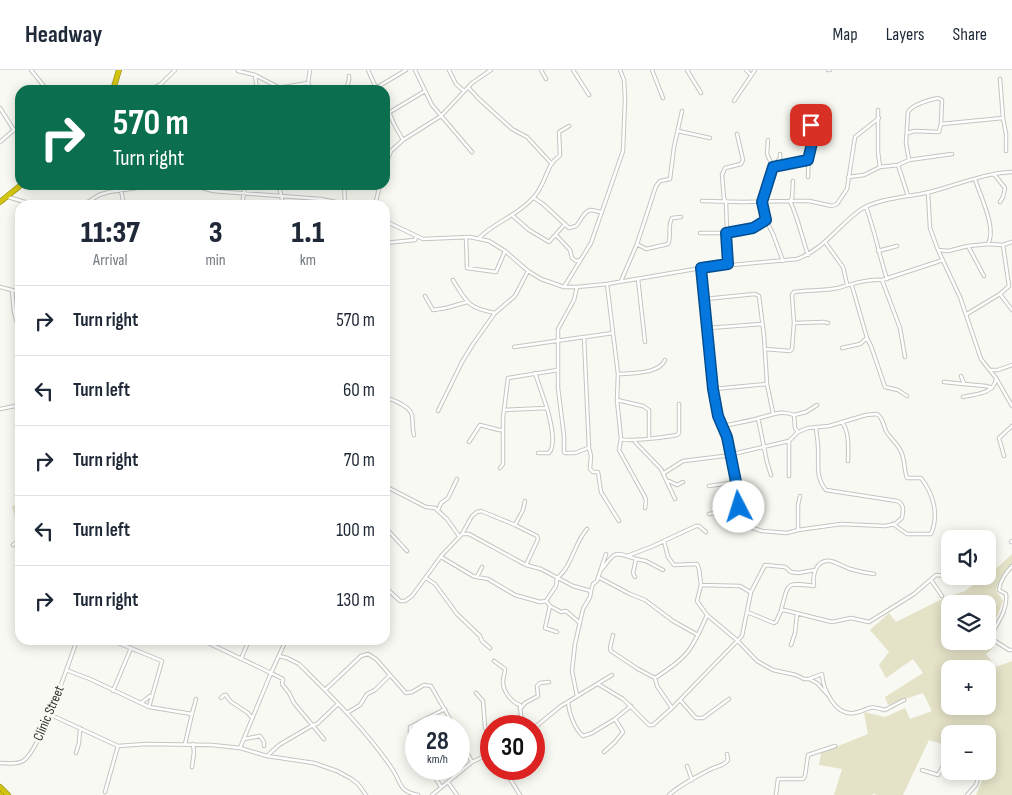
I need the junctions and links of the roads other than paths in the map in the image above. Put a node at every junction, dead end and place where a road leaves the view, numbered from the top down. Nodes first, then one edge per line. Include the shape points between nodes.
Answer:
1 (31, 70) edge
2 (119, 70) edge
3 (175, 70) edge
4 (310, 70) edge
5 (368, 70) edge
6 (406, 70) edge
7 (416, 70) edge
8 (449, 70) edge
9 (491, 70) edge
10 (541, 70) edge
11 (572, 70) edge
12 (620, 70) edge
13 (652, 70) edge
14 (687, 70) edge
15 (746, 70) edge
16 (754, 70) edge
17 (238, 71) edge
18 (750, 74) junction
19 (256, 75) junction
20 (348, 76) dead end
21 (546, 80) dead end
22 (1000, 80) dead end
23 (308, 83) joint
24 (42, 85) edge
25 (114, 85) edge
26 (159, 85) edge
27 (257, 85) edge
28 (274, 85) edge
29 (293, 85) edge
30 (348, 85) edge
31 (375, 85) edge
32 (383, 85) edge
33 (468, 87) junction
34 (426, 91) junction
35 (464, 91) junction
36 (701, 93) dead end
37 (589, 95) dead end
38 (663, 98) dead end
39 (734, 101) dead end
40 (816, 106) dead end
41 (0, 108) edge
42 (878, 110) dead end
43 (682, 111) dead end
44 (390, 112) joint
45 (441, 116) junction
46 (879, 118) junction
47 (1002, 118) junction
48 (941, 124) junction
49 (794, 125) dead end
50 (568, 126) dead end
51 (812, 126) junction
52 (678, 131) junction
53 (907, 133) junction
54 (737, 134) dead end
55 (710, 138) dead end
56 (403, 140) junction
57 (768, 140) dead end
58 (0, 142) edge
59 (1006, 151) dead end
60 (472, 152) dead end
61 (390, 154) edge
62 (780, 154) dead end
63 (952, 154) dead end
64 (808, 160) junction
65 (908, 160) junction
66 (552, 164) junction
67 (898, 165) junction
68 (773, 167) junction
69 (880, 167) junction
70 (1012, 172) edge
71 (994, 174) junction
72 (808, 177) dead end
73 (848, 177) junction
74 (975, 179) junction
75 (794, 181) dead end
76 (15, 190) edge
77 (120, 190) joint
78 (210, 190) edge
79 (245, 190) edge
80 (279, 190) edge
81 (928, 192) junction
82 (244, 193) junction
83 (280, 195) junction
84 (908, 196) junction
85 (7, 197) junction
86 (534, 198) junction
87 (321, 199) joint
88 (18, 200) edge
89 (92, 200) edge
90 (123, 200) edge
91 (243, 200) edge
92 (282, 200) edge
93 (327, 200) edge
94 (702, 201) dead end
95 (790, 201) junction
96 (0, 202) edge
97 (726, 202) junction
98 (762, 202) junction
99 (1000, 202) dead end
100 (866, 207) junction
101 (602, 212) junction
102 (513, 216) junction
103 (681, 217) dead end
104 (766, 220) junction
105 (390, 224) edge
106 (565, 224) junction
107 (700, 233) dead end
108 (726, 233) junction
109 (556, 235) junction
110 (416, 237) junction
111 (466, 237) junction
112 (479, 238) junction
113 (824, 242) junction
114 (1012, 242) edge
115 (390, 243) edge
116 (637, 244) junction
117 (988, 244) junction
118 (1003, 245) junction
119 (897, 246) dead end
120 (968, 246) junction
121 (938, 250) junction
122 (505, 251) junction
123 (878, 251) junction
124 (808, 255) junction
125 (582, 260) junction
126 (943, 260) junction
127 (783, 261) junction
128 (728, 264) junction
129 (701, 268) junction
130 (528, 271) junction
131 (984, 276) dead end
132 (638, 278) junction
133 (887, 279) junction
134 (453, 280) dead end
135 (882, 280) junction
136 (620, 281) junction
137 (607, 284) junction
138 (847, 284) junction
139 (852, 285) junction
140 (0, 287) edge
141 (564, 287) junction
142 (577, 287) junction
143 (12, 290) junction
144 (15, 291) edge
145 (1000, 294) junction
146 (425, 296) dead end
147 (705, 299) junction
148 (467, 302) junction
149 (1012, 310) edge
150 (496, 313) junction
151 (967, 314) junction
152 (15, 315) edge
153 (794, 323) junction
154 (828, 323) dead end
155 (762, 324) junction
156 (708, 328) junction
157 (613, 334) junction
158 (584, 337) junction
159 (867, 338) junction
160 (558, 341) junction
161 (645, 342) dead end
162 (514, 347) dead end
163 (842, 348) dead end
164 (765, 350) junction
165 (905, 357) dead end
166 (665, 360) dead end
167 (1012, 365) edge
168 (558, 370) junction
169 (990, 370) junction
170 (535, 373) junction
171 (618, 374) junction
172 (961, 376) dead end
173 (996, 378) junction
174 (944, 382) dead end
175 (767, 384) junction
176 (964, 384) junction
177 (992, 388) junction
178 (713, 389) junction
179 (907, 396) dead end
180 (963, 396) dead end
181 (390, 400) edge
182 (617, 400) junction
183 (679, 404) dead end
184 (817, 405) dead end
185 (15, 406) edge
186 (1012, 406) edge
187 (548, 408) junction
188 (0, 409) edge
189 (504, 410) junction
190 (438, 411) dead end
191 (773, 413) junction
192 (794, 416) junction
193 (758, 418) junction
194 (842, 422) junction
195 (724, 426) junction
196 (1012, 426) edge
197 (816, 427) junction
198 (503, 430) junction
199 (798, 432) junction
200 (414, 435) dead end
201 (649, 438) junction
202 (621, 439) junction
203 (634, 441) junction
204 (789, 441) junction
205 (470, 442) dead end
206 (764, 446) junction
207 (589, 448) junction
208 (538, 453) dead end
209 (730, 454) junction
210 (1004, 456) dead end
211 (848, 462) dead end
212 (500, 468) dead end
213 (664, 473) junction
214 (771, 475) dead end
215 (789, 476) dead end
216 (457, 479) dead end
217 (668, 481) junction
218 (683, 482) dead end
219 (736, 482) junction
220 (709, 486) dead end
221 (390, 489) edge
222 (800, 496) dead end
223 (674, 499) dead end
224 (525, 501) dead end
225 (645, 508) dead end
226 (739, 509) junction
227 (438, 510) junction
228 (709, 514) dead end
229 (619, 521) dead end
230 (893, 524) junction
231 (515, 525) junction
232 (587, 529) dead end
233 (798, 530) junction
234 (390, 532) edge
235 (706, 532) dead end
236 (460, 535) junction
237 (664, 541) junction
238 (407, 551) dead end
239 (606, 554) dead end
240 (627, 556) junction
241 (440, 557) junction
242 (636, 559) junction
243 (526, 565) junction
244 (1012, 566) edge
245 (482, 567) dead end
246 (601, 570) junction
247 (663, 570) dead end
248 (815, 570) junction
249 (874, 574) dead end
250 (941, 576) edge
251 (477, 577) junction
252 (598, 577) junction
253 (634, 577) dead end
254 (426, 578) junction
255 (556, 578) junction
256 (931, 580) junction
257 (701, 586) junction
258 (591, 590) junction
259 (390, 592) edge
260 (750, 592) junction
261 (941, 595) edge
262 (546, 601) junction
263 (550, 606) junction
264 (781, 611) junction
265 (747, 612) junction
266 (797, 614) junction
267 (707, 615) junction
268 (580, 623) junction
269 (557, 632) dead end
270 (699, 635) junction
271 (613, 636) dead end
272 (738, 641) junction
273 (74, 645) edge
274 (124, 645) edge
275 (212, 645) edge
276 (247, 645) edge
277 (284, 645) edge
278 (791, 645) dead end
279 (131, 648) junction
280 (490, 648) dead end
281 (1012, 650) edge
282 (279, 656) junction
283 (241, 660) junction
284 (494, 661) dead end
285 (66, 670) junction
286 (271, 672) junction
287 (390, 675) junction
288 (612, 675) dead end
289 (655, 678) junction
290 (809, 679) junction
291 (549, 682) dead end
292 (598, 684) junction
293 (325, 690) junction
294 (113, 691) junction
295 (476, 692) dead end
296 (827, 694) junction
297 (152, 695) junction
298 (577, 696) junction
299 (196, 698) dead end
300 (221, 698) dead end
301 (729, 699) dead end
302 (680, 700) junction
303 (904, 700) dead end
304 (568, 702) junction
305 (141, 703) junction
306 (338, 704) junction
307 (561, 706) junction
308 (631, 706) junction
309 (149, 707) junction
310 (672, 708) junction
311 (445, 709) junction
312 (520, 709) junction
313 (569, 711) junction
314 (347, 713) junction
315 (49, 714) junction
316 (192, 714) junction
317 (433, 715) edge
318 (448, 715) edge
319 (484, 715) edge
320 (521, 715) edge
321 (252, 718) junction
322 (545, 719) edge
323 (616, 719) junction
324 (313, 725) junction
325 (80, 728) junction
326 (243, 739) junction
327 (324, 739) dead end
328 (185, 744) junction
329 (193, 744) junction
330 (118, 746) junction
331 (264, 746) dead end
332 (836, 746) dead end
333 (240, 748) junction
334 (604, 752) dead end
335 (76, 753) dead end
336 (727, 754) dead end
337 (267, 756) junction
338 (470, 758) edge
339 (480, 758) edge
340 (472, 762) junction
341 (0, 763) edge
342 (687, 766) dead end
343 (192, 767) dead end
344 (922, 770) dead end
345 (941, 770) edge
346 (437, 780) edge
347 (511, 780) edge
348 (692, 780) junction
349 (977, 780) edge
350 (448, 782) junction
351 (0, 787) edge
352 (441, 787) junction
353 (105, 792) dead end
354 (8, 795) edge
355 (366, 795) edge
356 (418, 795) edge
357 (432, 795) edge
358 (457, 795) edge
359 (520, 795) edge
360 (668, 795) edge
361 (776, 795) edge
362 (967, 795) edge

1 - 24 street
2 - 25 highway
3 - 26 street
4 - 23 street
5 - 31 street
6 - 32 street
7 - 34 street
8 - 35 street
9 - 33 street
10 - 21 street
11 - 37 street
12 - 101 street via 625,99 623,151
13 - 38 street
14 - 36 street
15 - 18 street
16 - 18 street
17 - 19 street
18 - 39 street
19 - 27 street
19 - 28 street
20 - 30 street
22 - 47 street
23 - 29 street
33 - 35 street
33 - 66 street
34 - 44 street
34 - 45 street
35 - 45 street
40 - 51 street
41 - 58 street via 14,130
42 - 46 street
43 - 52 street
44 - 56 street
45 - 56 street
45 - 60 street
46 - 69 street
46 - 73 street via 855,137
47 - 48 street
47 - 59 street
48 - 53 street via 937,132
48 - 53 street via 943,102 938,98 910,108
49 - 51 street
50 - 66 street via 559,132 560,155
51 - 64 street
52 - 55 street
52 - 116 street via 670,180 658,182
53 - 65 street
54 - 97 street via 743,160 737,166 726,168 722,175
56 - 61 street
57 - 68 street via 766,151
62 - 68 street
63 - 65 street
64 - 68 street
64 - 72 street
65 - 67 street
66 - 86 street
67 - 69 street
67 - 84 street
68 - 98 street
69 - 73 street via 864,175
70 - 71 street
71 - 74 street
71 - 99 street via 1005,188
73 - 95 street via 844,196 838,204
74 - 81 street
74 - 117 street via 991,226
75 - 95 street
76 - 85 highway
77 - 89 street
77 - 90 street
78 - 82 street
79 - 82 street
80 - 83 street
81 - 84 street
81 - 121 street via 930,228
82 - 83 street
82 - 91 street
83 - 87 street
83 - 92 street
84 - 100 street
85 - 88 street
85 - 96 highway
86 - 102 street
86 - 106 street
87 - 93 street
94 - 97 street
95 - 98 street
95 - 124 street
97 - 98 street
97 - 108 street
98 - 104 street
100 - 113 street
100 - 123 street via 876,234
101 - 106 street via 587,212 574,228
101 - 125 street
102 - 109 street via 546,241 551,242
102 - 112 street
103 - 116 street via 672,218 670,222 668,244 646,249
104 - 108 street via 753,228
104 - 127 street
105 - 110 street
106 - 109 street
107 - 108 street
108 - 128 street
109 - 125 street via 570,250 574,260
110 - 111 street
110 - 115 street via 415,240
111 - 112 street
111 - 122 street via 467,268 496,272
112 - 122 street
113 - 124 street
113 - 138 street via 843,267
114 - 118 street
116 - 136 street
117 - 118 street
117 - 120 street
118 - 145 street via 1009,283
119 - 123 street
120 - 121 street
120 - 131 street
121 - 126 street
122 - 130 street
123 - 133 street
124 - 127 street
125 - 141 street
126 - 133 street
126 - 151 street
127 - 128 street
128 - 129 street
129 - 132 street
129 - 147 street
130 - 141 street
130 - 150 street via 515,296
132 - 136 street
132 - 161 street
133 - 135 street
134 - 148 street
135 - 139 street
135 - 165 street via 900,328
136 - 137 street
137 - 142 street
137 - 157 street
138 - 139 street
138 - 153 street via 794,292
139 - 159 street
140 - 143 street
141 - 142 street
142 - 160 street via 574,300 558,329
143 - 144 street
143 - 152 street
145 - 149 street
145 - 151 street
146 - 148 street via 433,310
147 - 155 street via 758,295
147 - 156 street
148 - 150 street via 474,308
150 - 190 street via 462,362
151 - 169 street via 981,359
153 - 154 street
153 - 164 street via 791,350
155 - 156 street
155 - 164 street
156 - 178 street
157 - 158 street
157 - 171 street
158 - 160 street
158 - 207 street
159 - 163 street via 860,344
159 - 179 street via 885,387
160 - 162 street
160 - 168 street
164 - 175 street
166 - 171 street via 657,368
167 - 169 street
168 - 170 street
168 - 207 street via 564,452 575,453
169 - 173 street
170 - 187 street
170 - 189 street via 508,378
171 - 182 street
172 - 176 street
173 - 177 street
173 - 186 street
174 - 176 street
175 - 178 street
175 - 191 street
176 - 177 street
177 - 180 street
178 - 195 street via 718,416
181 - 200 street via 410,410
182 - 201 street via 649,410
182 - 202 street
183 - 201 street via 679,433
184 - 192 street
185 - 188 street
187 - 189 street
187 - 208 street via 552,450
189 - 198 street
191 - 192 street
191 - 193 street
192 - 199 street
193 - 195 street
193 - 206 street
194 - 197 street
194 - 211 street via 846,427
194 - 230 street via 879,415 887,432 898,444 908,478 921,478 934,502 936,519 931,534 907,534
195 - 209 street
196 - 210 street via 999,438
197 - 199 street
197 - 230 street via 818,472 823,488 902,502 902,518
198 - 205 street via 480,424
198 - 212 street via 503,464
199 - 204 street
201 - 203 street
202 - 203 street
202 - 225 street via 619,450 646,497
203 - 213 street
204 - 206 street
204 - 215 street
206 - 209 street
206 - 214 street
207 - 229 street via 590,469 598,472 601,492
209 - 213 street via 683,461
209 - 219 street
213 - 217 street
216 - 227 street
217 - 218 street via 677,485
217 - 223 street
219 - 220 street
219 - 226 street
221 - 227 street
222 - 233 street
224 - 231 street
226 - 228 street
226 - 233 street via 740,517 750,528 771,533
227 - 236 street
230 - 233 street via 841,524
231 - 236 street via 481,511 472,516
231 - 243 street via 538,538
232 - 255 street
234 - 238 street
235 - 237 street via 696,526
236 - 241 street
236 - 243 street via 468,534
237 - 240 street
237 - 257 street via 674,565 697,564
239 - 246 street
240 - 242 street
240 - 246 street via 613,554
241 - 251 street
241 - 254 street
242 - 247 street
242 - 253 street
243 - 255 street
244 - 281 street via 999,586 1006,598 1003,613 991,635 996,643
245 - 251 street
246 - 252 street
248 - 249 street via 819,564 828,561
248 - 260 street via 798,573 786,567 765,565
248 - 264 street via 814,586 797,583 787,588
250 - 256 street via 936,575
251 - 262 street via 488,579 515,595
252 - 258 street
252 - 270 street via 645,600
254 - 259 street via 417,592 405,601 400,601
254 - 280 street via 435,584 457,614
255 - 258 street
255 - 262 street via 556,586
256 - 261 street
256 - 266 street via 869,622 851,618 832,622
257 - 260 street via 740,586
257 - 267 street via 697,601
258 - 268 street via 582,608
260 - 265 street
262 - 263 street
263 - 268 street via 566,611
263 - 269 street via 545,628
264 - 265 street via 774,623
264 - 266 street
265 - 272 street
266 - 278 street
267 - 270 street
267 - 272 street
268 - 298 street via 572,662
270 - 289 street via 674,666
271 - 289 street via 611,651
272 - 290 street via 757,661 773,670
272 - 302 street
273 - 285 street, Clinic Street
274 - 279 street
275 - 283 street
276 - 283 street
277 - 282 street
279 - 294 street
279 - 297 street via 162,661
282 - 286 street
282 - 293 street via 299,664
283 - 286 street
284 - 312 street via 505,669 505,688
285 - 294 street
285 - 315 street, Clinic Street
286 - 321 street
286 - 324 street via 283,679 282,684 294,703
287 - 293 street via 376,659 365,654
287 - 311 street via 406,693 424,685 432,686
287 - 314 street via 367,694 360,705
288 - 292 street
289 - 310 street
290 - 296 street
290 - 296 street via 822,674
291 - 312 street via 537,686 538,696
292 - 298 street
292 - 308 street
293 - 306 street
294 - 305 street
295 - 319 street via 483,701
296 - 303 street via 839,709 854,713 870,706 884,710
297 - 305 street
297 - 309 street
298 - 304 street
299 - 316 street
300 - 321 street via 226,695
301 - 302 street via 703,718 696,718
302 - 310 street
304 - 307 street
304 - 313 street
305 - 309 street
306 - 314 street
306 - 324 street
307 - 313 street
307 - 322 street
308 - 310 street via 651,725
308 - 323 street
309 - 316 street
311 - 317 street
311 - 318 street
312 - 320 street
313 - 323 street via 583,736
314 - 356 street via 392,768 402,789
315 - 325 street
315 - 341 street, Clinic Street via 28,757 16,764
316 - 328 street
321 - 326 street
323 - 334 street via 623,734
324 - 327 street
324 - 337 street
325 - 330 street
325 - 335 street
326 - 331 street via 260,736
326 - 333 street
328 - 329 street
328 - 330 street
329 - 333 street
329 - 343 street
330 - 353 street
332 - 361 street via 808,755 804,779 778,779
333 - 337 street
336 - 348 street via 726,764
337 - 355 street via 324,766 350,778
338 - 340 street
339 - 340 street
340 - 350 street
342 - 348 street
344 - 345 street via 938,775
346 - 352 street
347 - 359 street
348 - 360 street
349 - 362 street
350 - 352 street
350 - 358 street
351 - 354 highway
352 - 357 street

